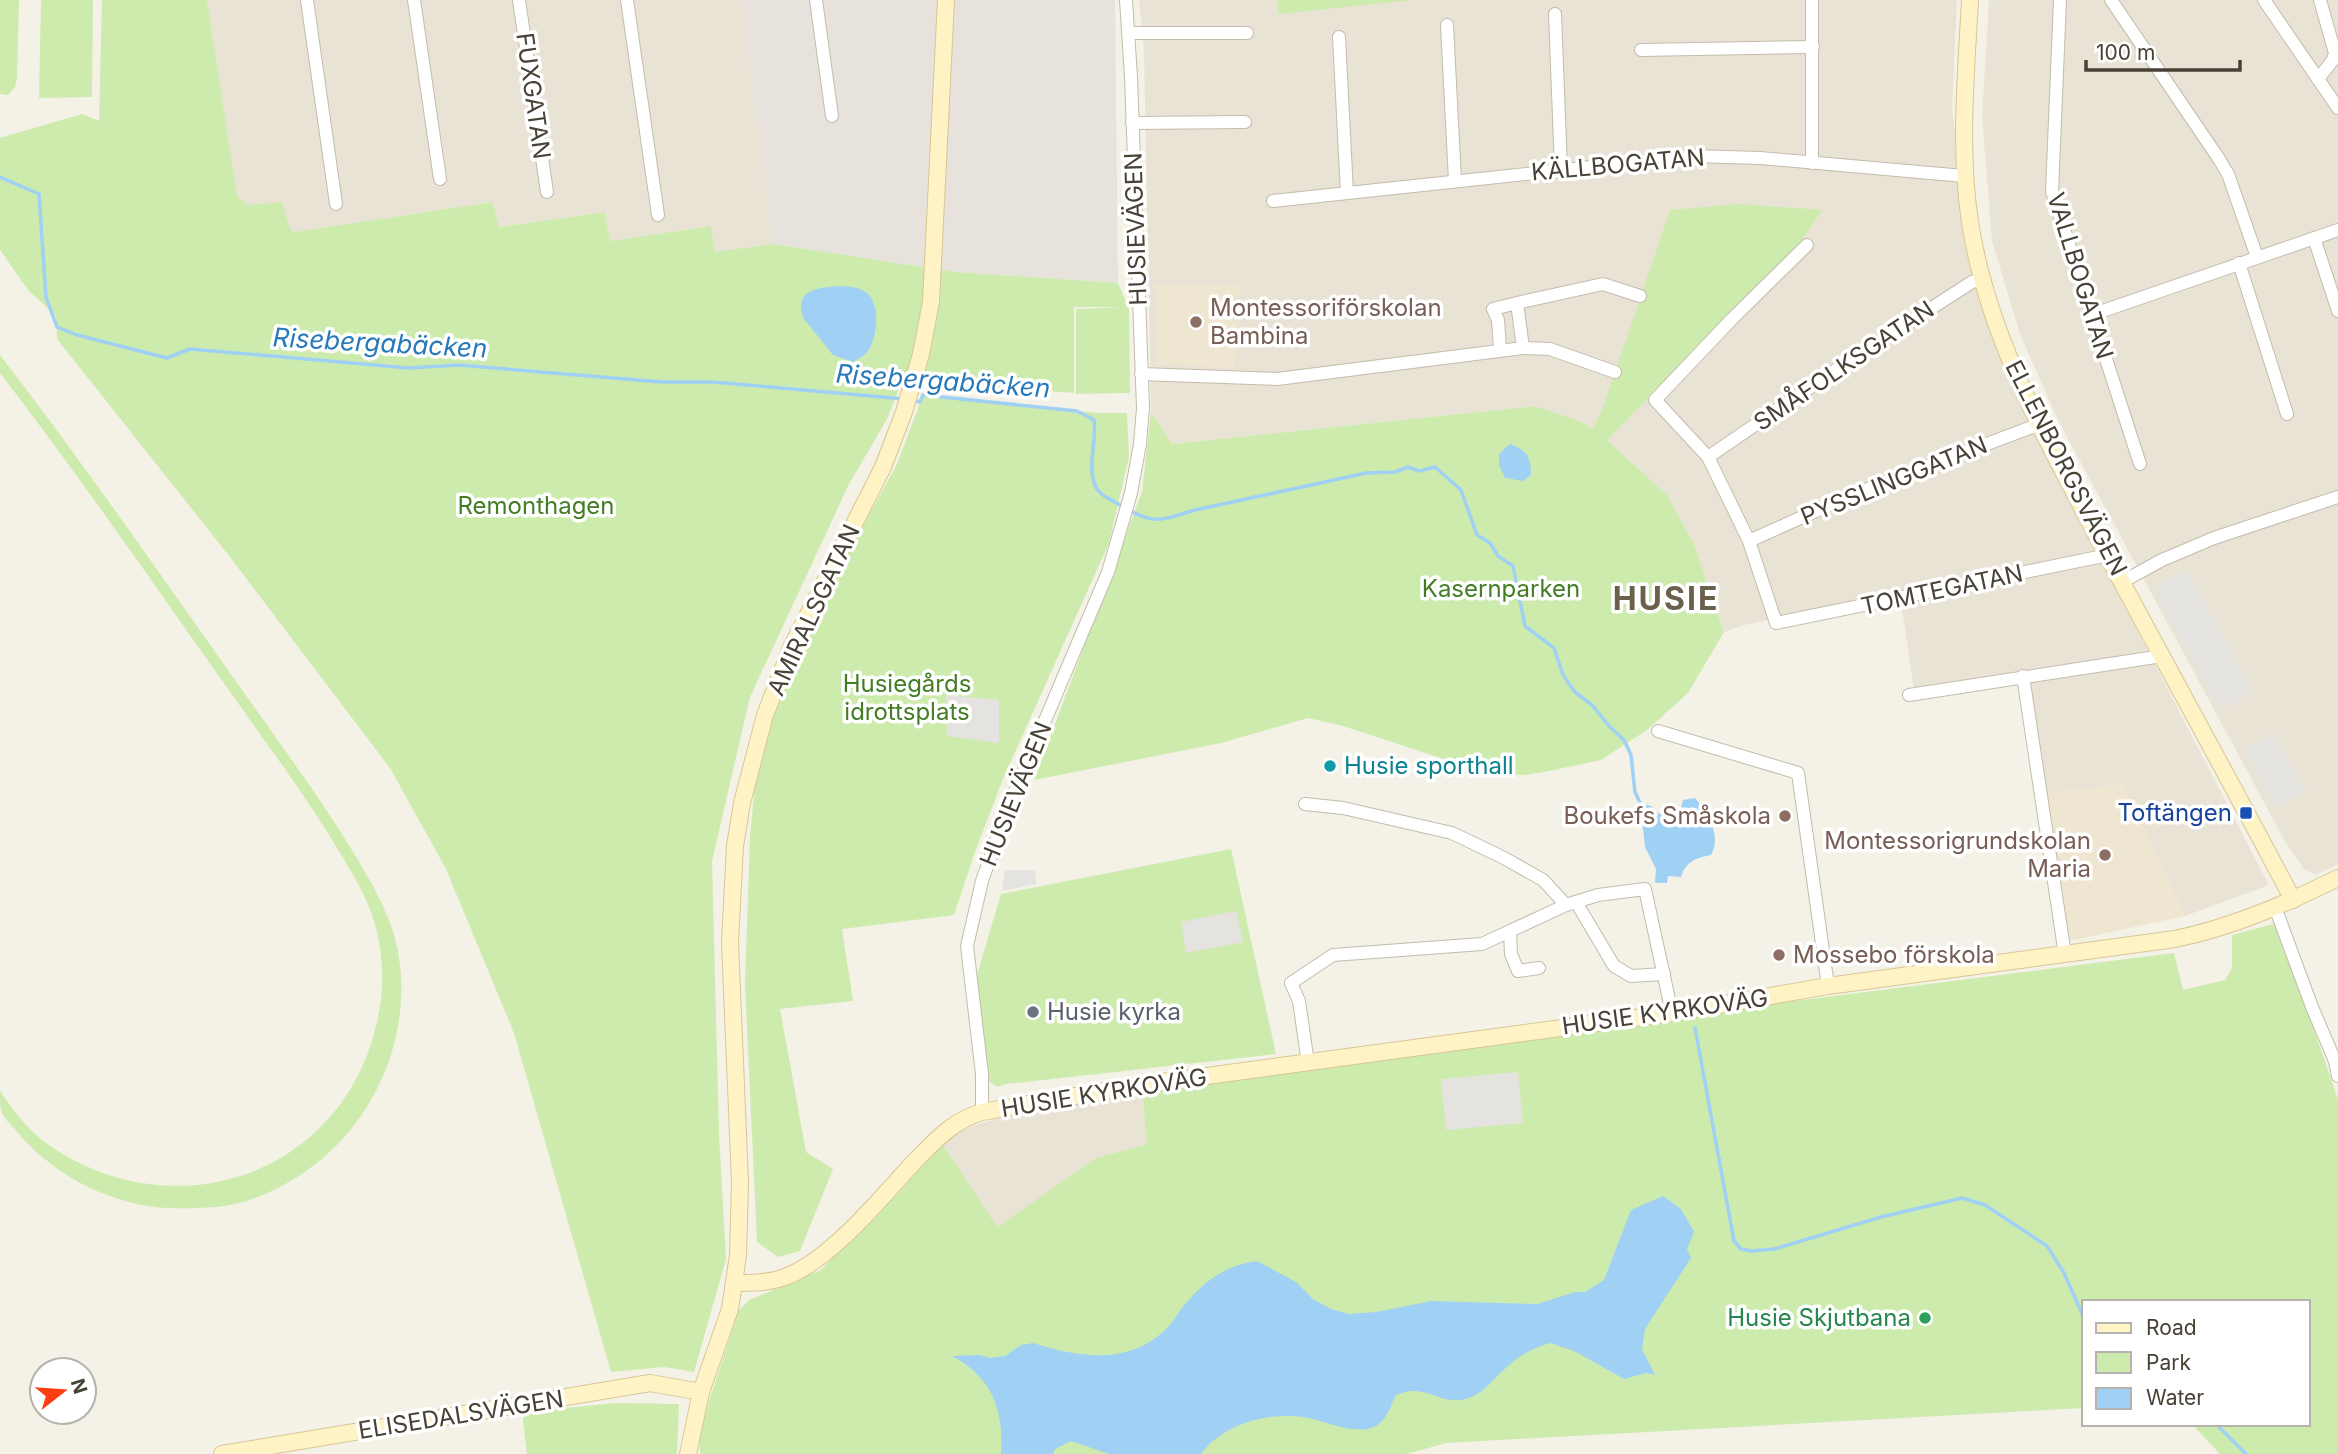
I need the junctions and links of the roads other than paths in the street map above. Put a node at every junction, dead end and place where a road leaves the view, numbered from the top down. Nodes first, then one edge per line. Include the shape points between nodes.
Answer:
1 (307, 0) edge
2 (414, 0) edge
3 (519, 0) edge
4 (627, 0) edge
5 (816, 0) edge
6 (944, 0) edge
7 (1126, 0) edge
8 (1812, 0) edge
9 (1970, 0) edge
10 (2060, 0) edge
11 (2111, 0) edge
12 (2264, 0) edge
13 (2320, 0) edge
14 (1555, 14) dead end
15 (1447, 25) dead end
16 (1129, 33) junction
17 (1247, 33) dead end
18 (1339, 37) dead end
19 (1813, 47) junction
20 (1642, 50) dead end
21 (2318, 79) junction
22 (2338, 108) edge
23 (832, 116) dead end
24 (1245, 122) dead end
25 (1132, 123) junction
26 (1812, 163) junction
27 (1561, 169) junction
28 (1964, 176) junction
29 (440, 178) dead end
30 (1455, 181) junction
31 (547, 192) dead end
32 (1347, 193) junction
33 (1273, 201) dead end
34 (336, 204) dead end
35 (658, 215) dead end
36 (2338, 230) edge
37 (2314, 239) junction
38 (1807, 245) dead end
39 (2257, 257) junction
40 (2239, 263) junction
41 (1982, 279) junction
42 (1640, 296) dead end
43 (1517, 303) junction
44 (2338, 311) edge
45 (2091, 315) junction
46 (1523, 348) junction
47 (1500, 350) junction
48 (1615, 372) dead end
49 (1141, 374) junction
50 (2287, 414) dead end
51 (2040, 424) junction
52 (1708, 457) junction
53 (2140, 464) dead end
54 (2338, 497) edge
55 (1749, 541) junction
56 (2108, 555) junction
57 (2122, 582) junction
58 (2162, 656) junction
59 (2023, 676) junction
60 (1909, 695) dead end
61 (1658, 732) dead end
62 (1305, 804) dead end
63 (2338, 878) edge
64 (2293, 900) junction
65 (1571, 903) junction
66 (2275, 908) junction
67 (1510, 931) junction
68 (2065, 955) junction
69 (1539, 968) dead end
70 (1664, 974) junction
71 (1828, 986) junction
72 (1672, 1013) junction
73 (1308, 1063) junction
74 (2338, 1076) edge
75 (982, 1112) junction
76 (735, 1283) junction
77 (701, 1392) junction
78 (222, 1454) edge
79 (688, 1454) edge

1 - 34 street
2 - 29 street
3 - 31 street, FUXGATAN
4 - 35 street
5 - 23 street
6 - 76 street, AMIRALSGATAN via 931,302 915,374 879,476 791,648 765,715 742,803 730,942 740,1182
7 - 16 street, HUSIEVÄGEN
8 - 19 street
9 - 28 street, ELLENBORGSVÄGEN
10 - 45 street, VALLBOGATAN via 2052,192
11 - 39 street via 2220,159
12 - 21 street
13 - 21 street via 2335,53
14 - 27 street
15 - 30 street
16 - 17 street
16 - 25 street, HUSIEVÄGEN
18 - 32 street
19 - 20 street
19 - 26 street
21 - 22 street
24 - 25 street
25 - 49 street, HUSIEVÄGEN
26 - 27 street, KÄLLBOGATAN via 1694,156
26 - 28 street, KÄLLBOGATAN
27 - 30 street, KÄLLBOGATAN
28 - 41 street, ELLENBORGSVÄGEN
30 - 32 street, KÄLLBOGATAN
32 - 33 street, KÄLLBOGATAN
36 - 37 street
37 - 39 street
37 - 44 street
38 - 52 street via 1655,400
39 - 40 street
40 - 45 street
40 - 50 street
41 - 51 street, ELLENBORGSVÄGEN
41 - 52 street, SMÅFOLKSGATAN via 1843,365
42 - 43 street via 1603,284
43 - 46 street
43 - 47 street via 1493,309
45 - 53 street, VALLBOGATAN
46 - 47 street
46 - 48 street via 1550,349
47 - 49 street via 1277,379
49 - 75 street, HUSIEVÄGEN via 1140,444 1123,525 1108,572 1017,784 980,889 967,946
51 - 55 street, PYSSLINGGATAN via 1854,494
51 - 56 street, ELLENBORGSVÄGEN
52 - 55 street
54 - 57 street via 2214,538
55 - 56 street, TOMTEGATAN via 1776,623
56 - 57 street, ELLENBORGSVÄGEN
57 - 58 street, ELLENBORGSVÄGEN
58 - 59 street
58 - 64 street, ELLENBORGSVÄGEN
59 - 60 street
59 - 68 street
61 - 71 street via 1798,774
62 - 65 street via 1452,833 1543,880
63 - 64 street, HUSIE KYRKOVÄG
64 - 66 street, HUSIE KYRKOVÄG
65 - 67 street
65 - 70 street via 1614,966 1631,976
65 - 70 street via 1645,889
66 - 68 street, HUSIE KYRKOVÄG via 2195,935
66 - 74 street
67 - 69 street via 1511,954 1518,971
67 - 73 street via 1482,944 1333,955 1291,983 1299,1001
68 - 71 street, HUSIE KYRKOVÄG
70 - 72 street
71 - 72 street, HUSIE KYRKOVÄG
72 - 73 street, HUSIE KYRKOVÄG
73 - 75 street, HUSIE KYRKOVÄG
75 - 76 street via 942,1133 831,1248 808,1265 768,1282
76 - 77 street
77 - 78 street, ELISEDALSVÄGEN via 650,1383
77 - 79 street

